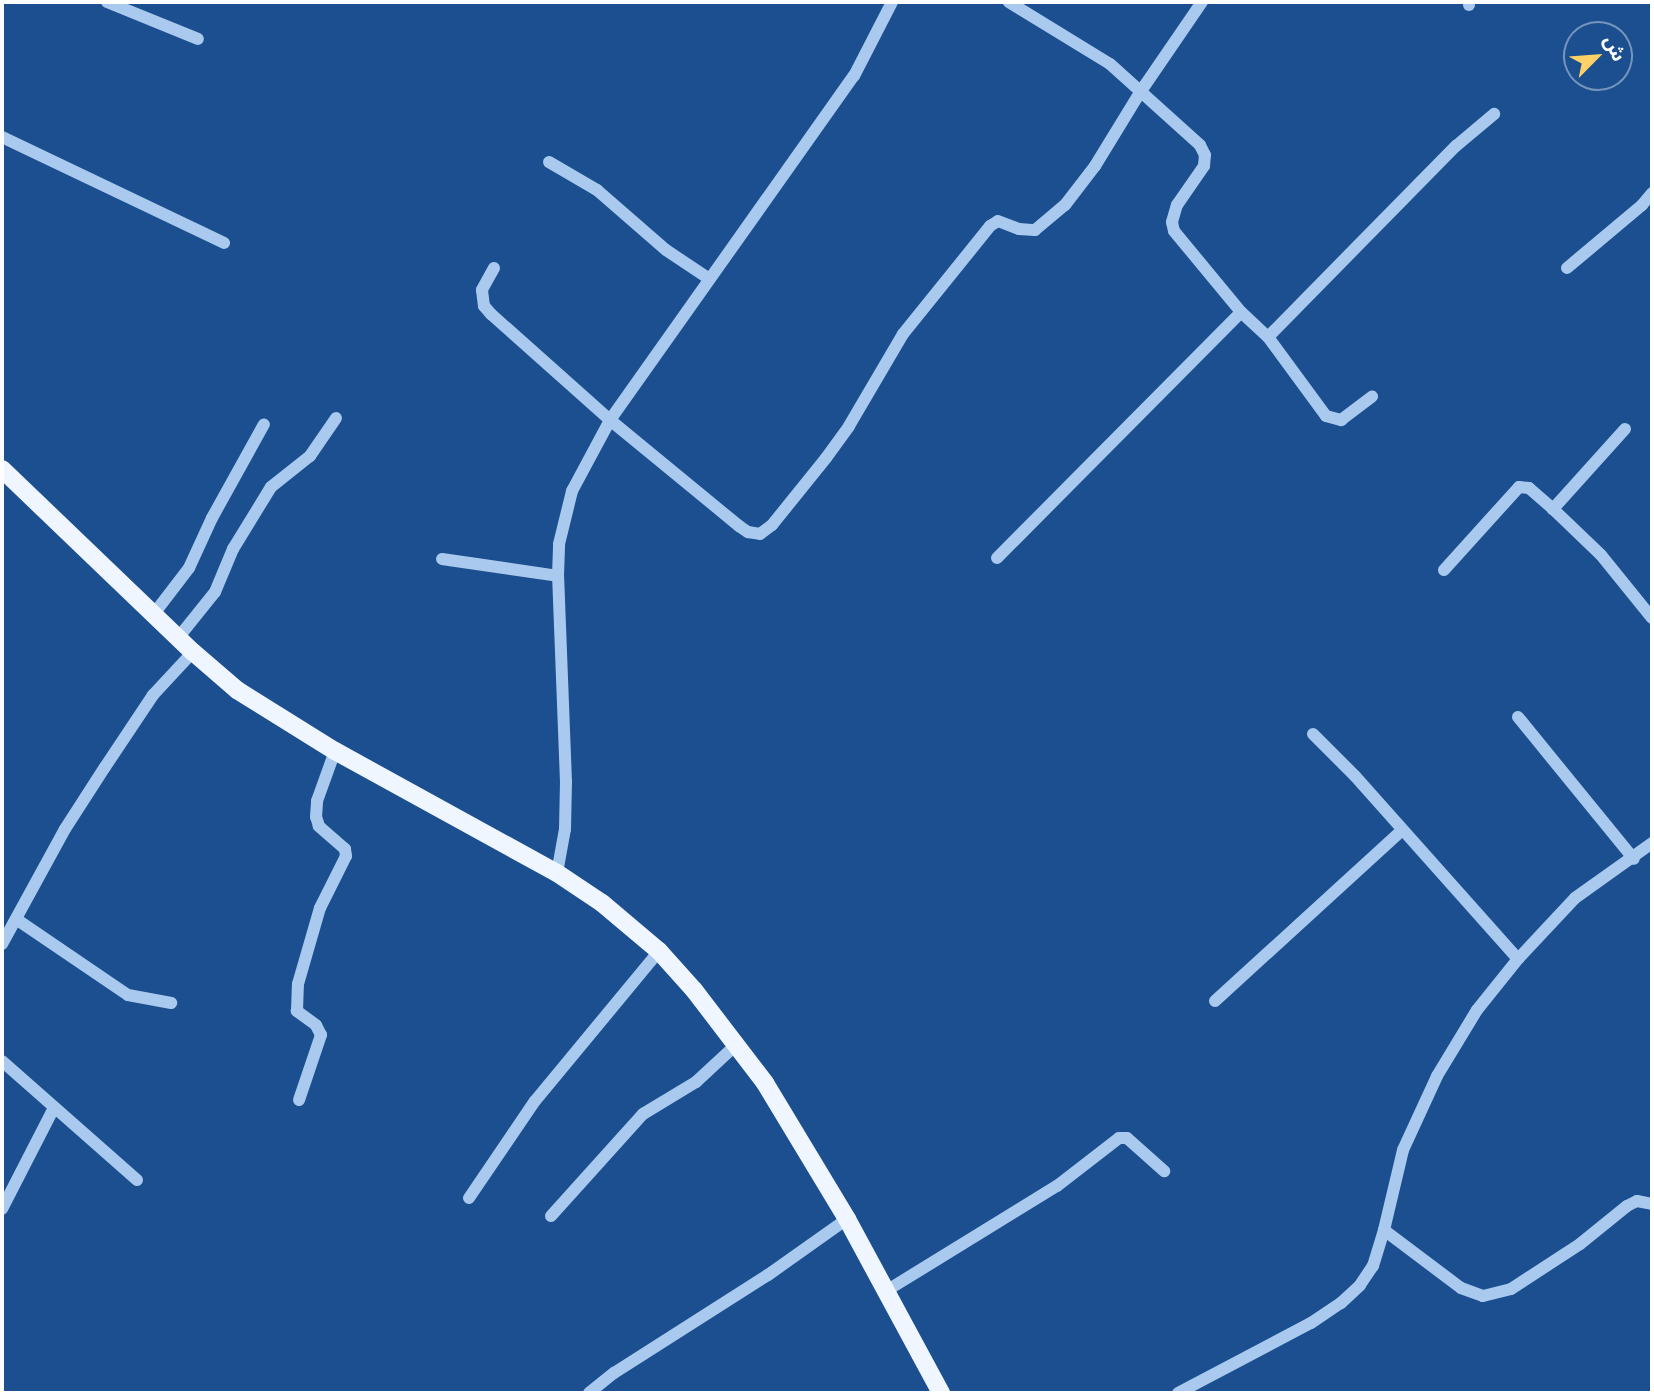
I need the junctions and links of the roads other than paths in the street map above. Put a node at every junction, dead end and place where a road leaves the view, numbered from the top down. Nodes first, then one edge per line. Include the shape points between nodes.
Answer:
1 (107, 2) edge
2 (892, 2) edge
3 (1009, 2) edge
4 (1202, 2) edge
5 (198, 39) dead end
6 (1140, 90) junction
7 (1494, 114) dead end
8 (2, 136) edge
9 (549, 162) dead end
10 (1652, 192) edge
11 (224, 243) dead end
12 (494, 268) dead end
13 (1567, 268) dead end
14 (708, 278) junction
15 (1241, 312) junction
16 (1268, 337) junction
17 (1372, 397) dead end
18 (336, 418) dead end
19 (610, 420) junction
20 (264, 424) dead end
21 (1625, 429) dead end
22 (2, 469) edge
23 (1553, 509) junction
24 (997, 558) dead end
25 (442, 559) dead end
26 (1444, 570) dead end
27 (558, 576) junction
28 (153, 615) junction
29 (1652, 618) edge
30 (178, 638) junction
31 (193, 652) junction
32 (1517, 716) dead end
33 (1313, 734) dead end
34 (335, 751) junction
35 (1402, 830) junction
36 (1652, 843) edge
37 (1633, 859) junction
38 (557, 873) junction
39 (16, 919) junction
40 (2, 944) edge
41 (659, 951) junction
42 (1518, 959) junction
43 (1215, 1001) dead end
44 (171, 1003) dead end
45 (737, 1044) junction
46 (2, 1061) edge
47 (299, 1100) dead end
48 (54, 1108) junction
49 (1164, 1171) dead end
50 (137, 1180) dead end
51 (469, 1198) dead end
52 (1652, 1204) edge
53 (2, 1209) edge
54 (551, 1216) dead end
55 (847, 1219) junction
56 (1384, 1230) junction
57 (886, 1291) junction
58 (589, 1393) edge
59 (941, 1393) edge
60 (1178, 1393) edge

1 - 5 street
2 - 14 street via 854,76
3 - 6 street via 1110,64
4 - 6 street
6 - 15 street via 1200,145 1205,155 1203,166 1177,205 1174,231
6 - 19 street via 1095,166 1052,219 1035,230 994,222 939,286 903,334 834,448 766,531 748,532
7 - 16 street via 1456,146
8 - 11 street
9 - 14 street via 597,190 657,243
10 - 13 street
12 - 19 street via 482,290 484,306
14 - 19 street
15 - 16 street
15 - 24 street
16 - 17 street via 1326,416 1341,420
18 - 30 street via 310,456 271,487 233,549 215,592
19 - 27 street via 572,491 559,544
20 - 28 street via 189,568
21 - 23 street
22 - 28 main road
23 - 26 street via 1529,488 1519,487
23 - 29 street via 1601,555
25 - 27 street
27 - 38 street via 566,782 565,829
28 - 30 main road
30 - 31 main road
31 - 34 main road via 237,690
31 - 39 street via 153,695 65,829
32 - 37 street
33 - 35 street
34 - 38 main road
34 - 47 street via 316,817 346,856 320,908 298,984 297,1011 316,1025 321,1035
35 - 42 street
35 - 43 street
36 - 37 street
37 - 42 street via 1576,898
38 - 41 main road via 602,903
39 - 40 street
39 - 44 street via 128,995
41 - 45 main road
41 - 51 street via 535,1101
42 - 56 street via 1477,1010 1437,1076 1403,1150
45 - 54 street via 695,1082 643,1114
45 - 55 main road
46 - 48 street
48 - 50 street
48 - 53 street
49 - 57 street via 1127,1138 1119,1138 1057,1186
52 - 56 street via 1637,1201 1627,1206 1580,1244 1511,1289 1483,1296 1461,1288
55 - 57 main road
55 - 58 street
56 - 60 street via 1373,1266 1341,1303 1311,1324
57 - 59 main road

